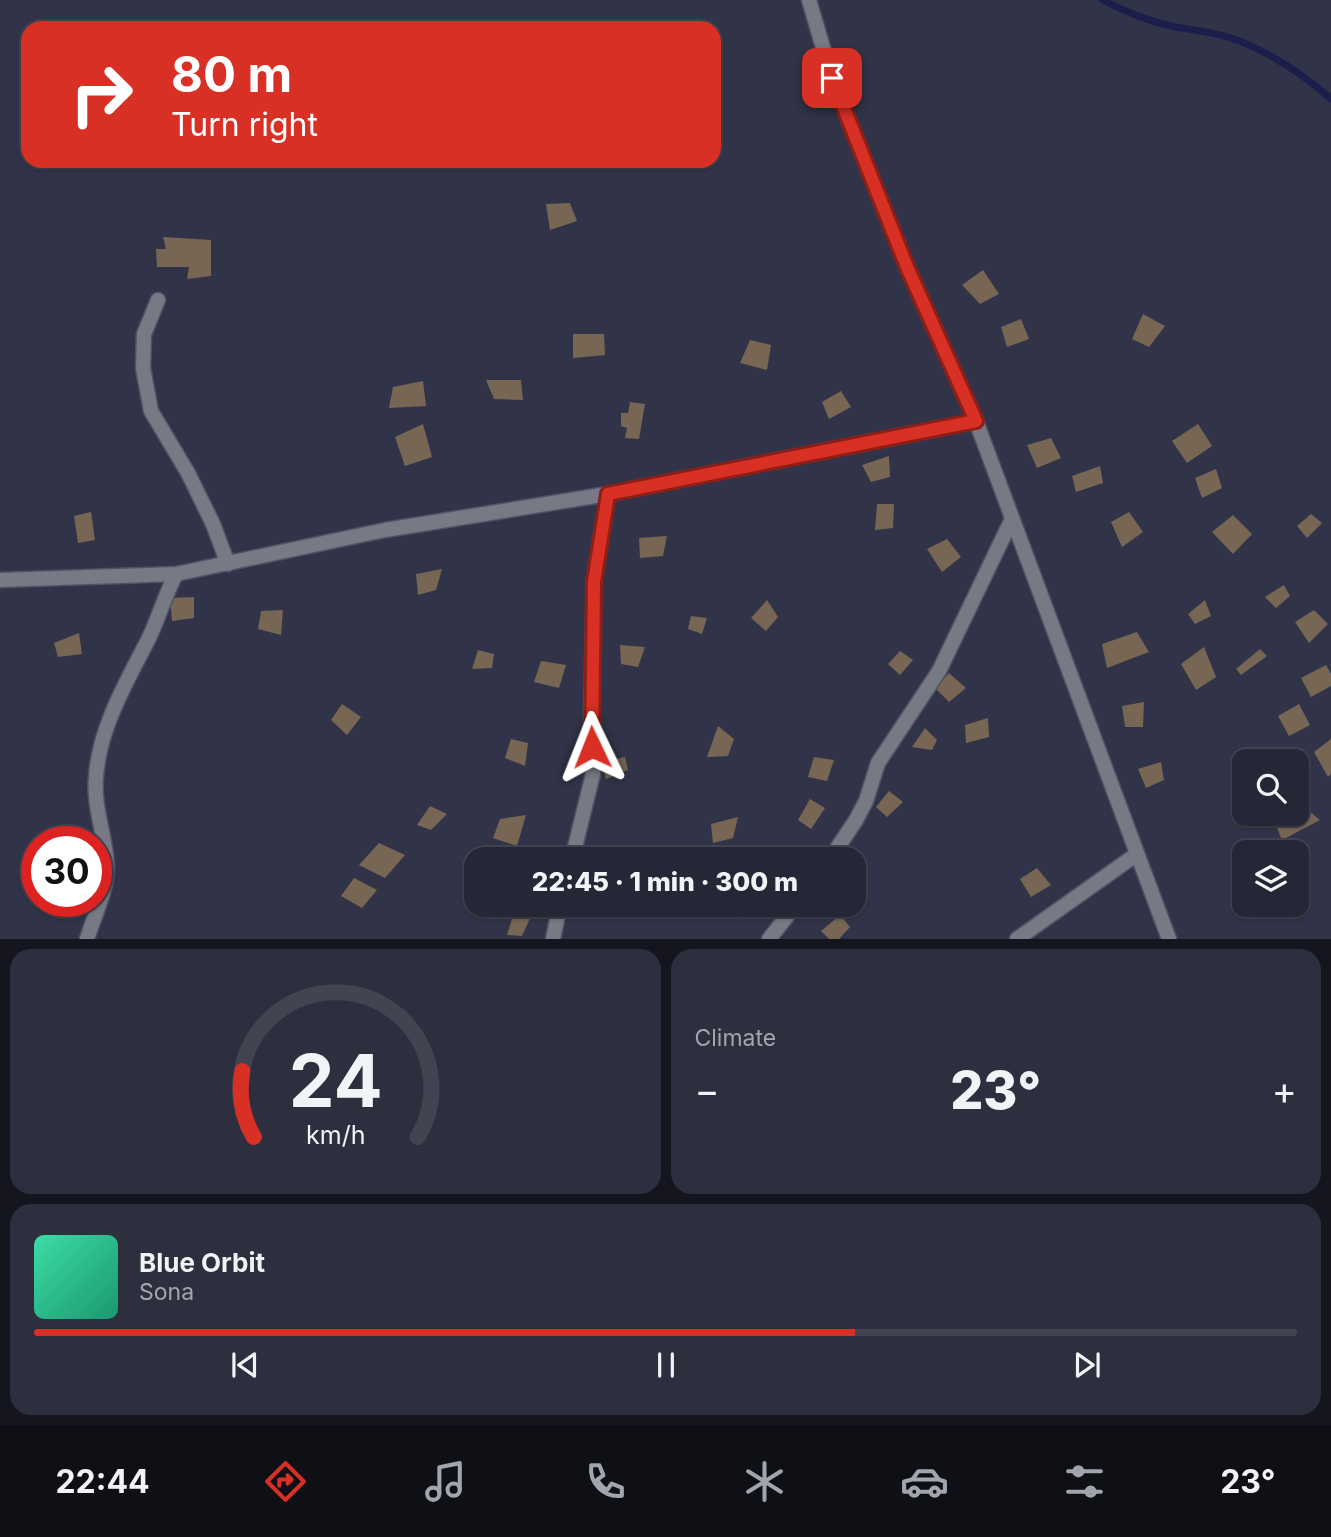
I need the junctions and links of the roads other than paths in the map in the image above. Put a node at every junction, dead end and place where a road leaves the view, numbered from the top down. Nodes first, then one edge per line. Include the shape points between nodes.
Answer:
1 (809, 0) edge
2 (158, 300) dead end
3 (976, 421) junction
4 (608, 494) junction
5 (1012, 519) junction
6 (228, 564) junction
7 (176, 574) junction
8 (0, 580) edge
9 (575, 847) edge
10 (839, 847) edge
11 (1137, 854) junction
12 (558, 917) edge
13 (786, 917) edge
14 (86, 939) edge
15 (553, 939) edge
16 (769, 939) edge
17 (1017, 939) edge
18 (1169, 939) edge

1 - 3 street via 832,78 891,227
2 - 6 street via 145,334 143,357 151,411 194,484
3 - 4 street
3 - 5 street
4 - 6 street via 385,530
4 - 9 street via 594,582 593,774
5 - 10 street via 939,671 878,763 866,801
5 - 11 street
6 - 7 street
7 - 8 street
7 - 14 street via 103,741 95,802 107,869
11 - 17 street
11 - 18 street
12 - 15 street
13 - 16 street

